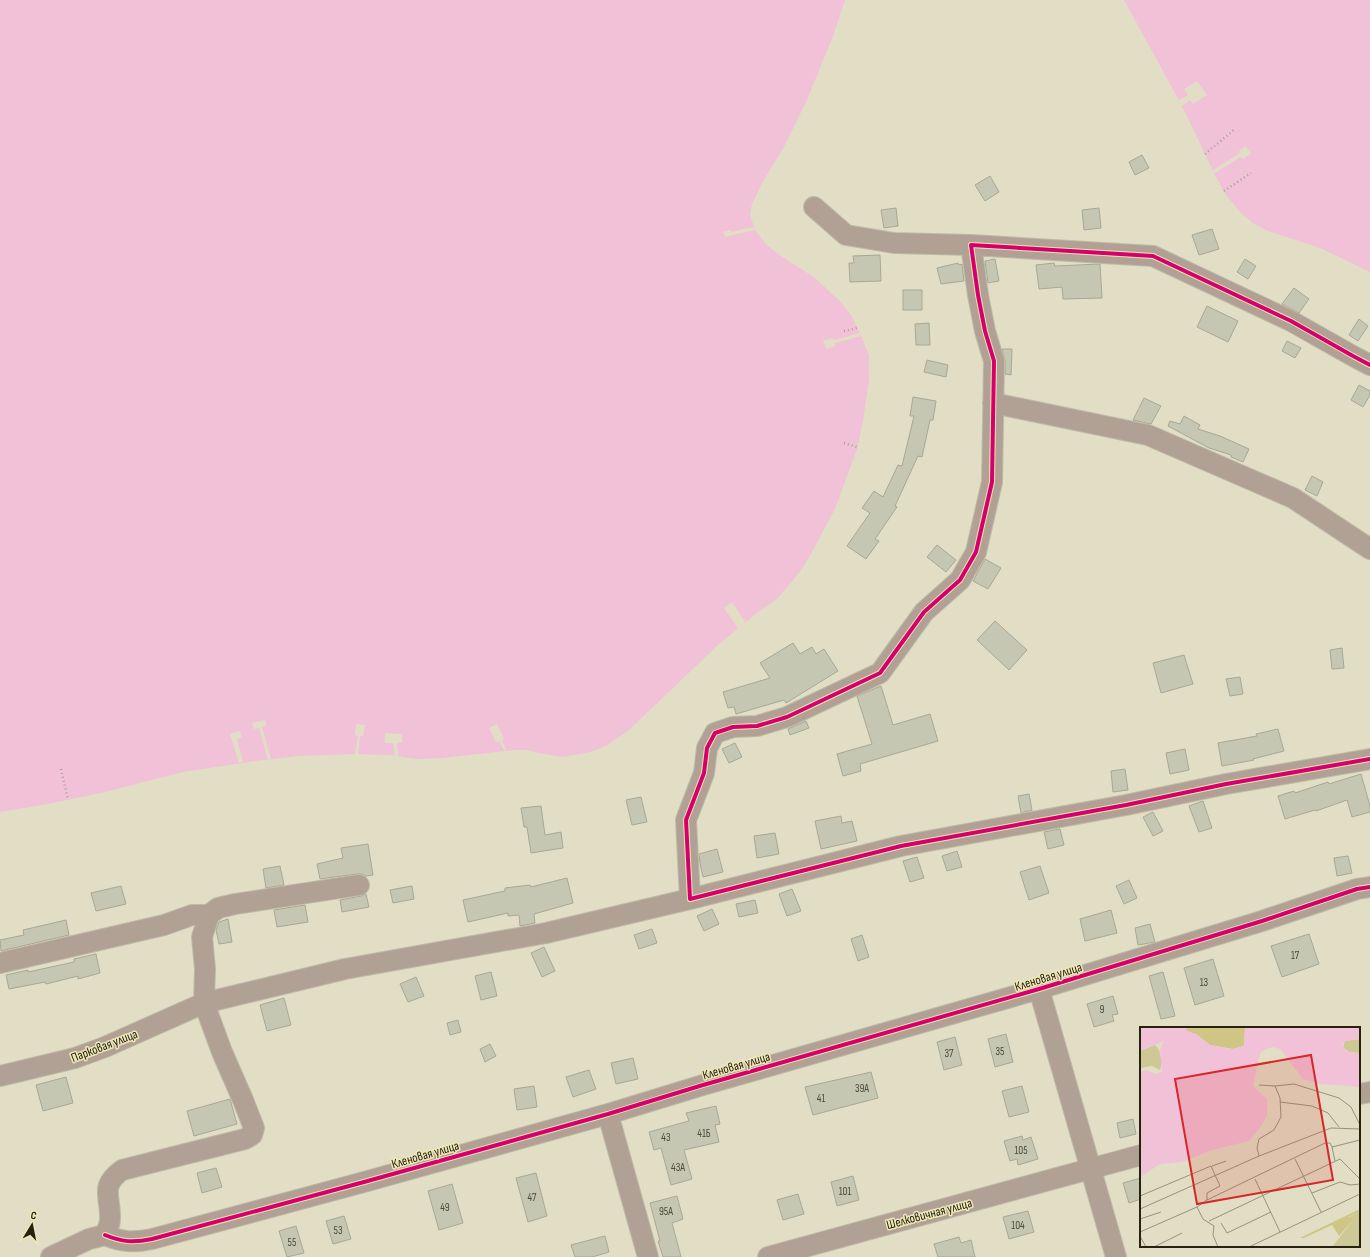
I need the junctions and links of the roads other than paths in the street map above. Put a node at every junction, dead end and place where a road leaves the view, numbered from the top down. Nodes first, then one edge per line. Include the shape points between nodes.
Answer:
1 (814, 207) dead end
2 (971, 245) junction
3 (1370, 365) edge
4 (994, 403) junction
5 (1370, 549) edge
6 (1370, 759) edge
7 (359, 885) dead end
8 (1370, 887) edge
9 (690, 899) junction
10 (209, 914) junction
11 (0, 963) edge
12 (1039, 989) junction
13 (204, 1003) junction
14 (0, 1076) edge
15 (1370, 1092) edge
16 (1360, 1094) edge
17 (608, 1114) junction
18 (1140, 1156) edge
19 (1091, 1170) junction
20 (105, 1234) junction
21 (51, 1257) edge
22 (648, 1257) edge
23 (768, 1257) edge
24 (1116, 1257) edge

1 - 2 street via 846,235 894,243
2 - 3 street via 1153,256 1291,321
2 - 4 street via 978,295 994,361
4 - 5 street via 1148,435 1293,498
4 - 9 street via 992,482 976,552 960,580 924,612 880,673 787,717 757,726 733,727 715,733 707,748 704,773 686,820
6 - 9 street, Парковая улица via 900,846
7 - 10 street via 235,904 218,908
8 - 12 street, Кленовая улица
9 - 13 street, Парковая улица via 546,933 345,969
10 - 11 street via 192,915 164,925
10 - 13 street via 202,937 205,969
12 - 17 street, Кленовая улица via 702,1084
12 - 19 street
13 - 14 street, Парковая улица via 75,1058
13 - 20 street via 254,1128 252,1135 245,1139 122,1170 109,1184 107,1194 110,1222
15 - 16 street
17 - 20 street, Кленовая улица via 152,1239 126,1241
17 - 22 street
18 - 19 street, Шелковичная улица
19 - 23 street, Шелковичная улица
19 - 24 street
20 - 21 street via 90,1238

